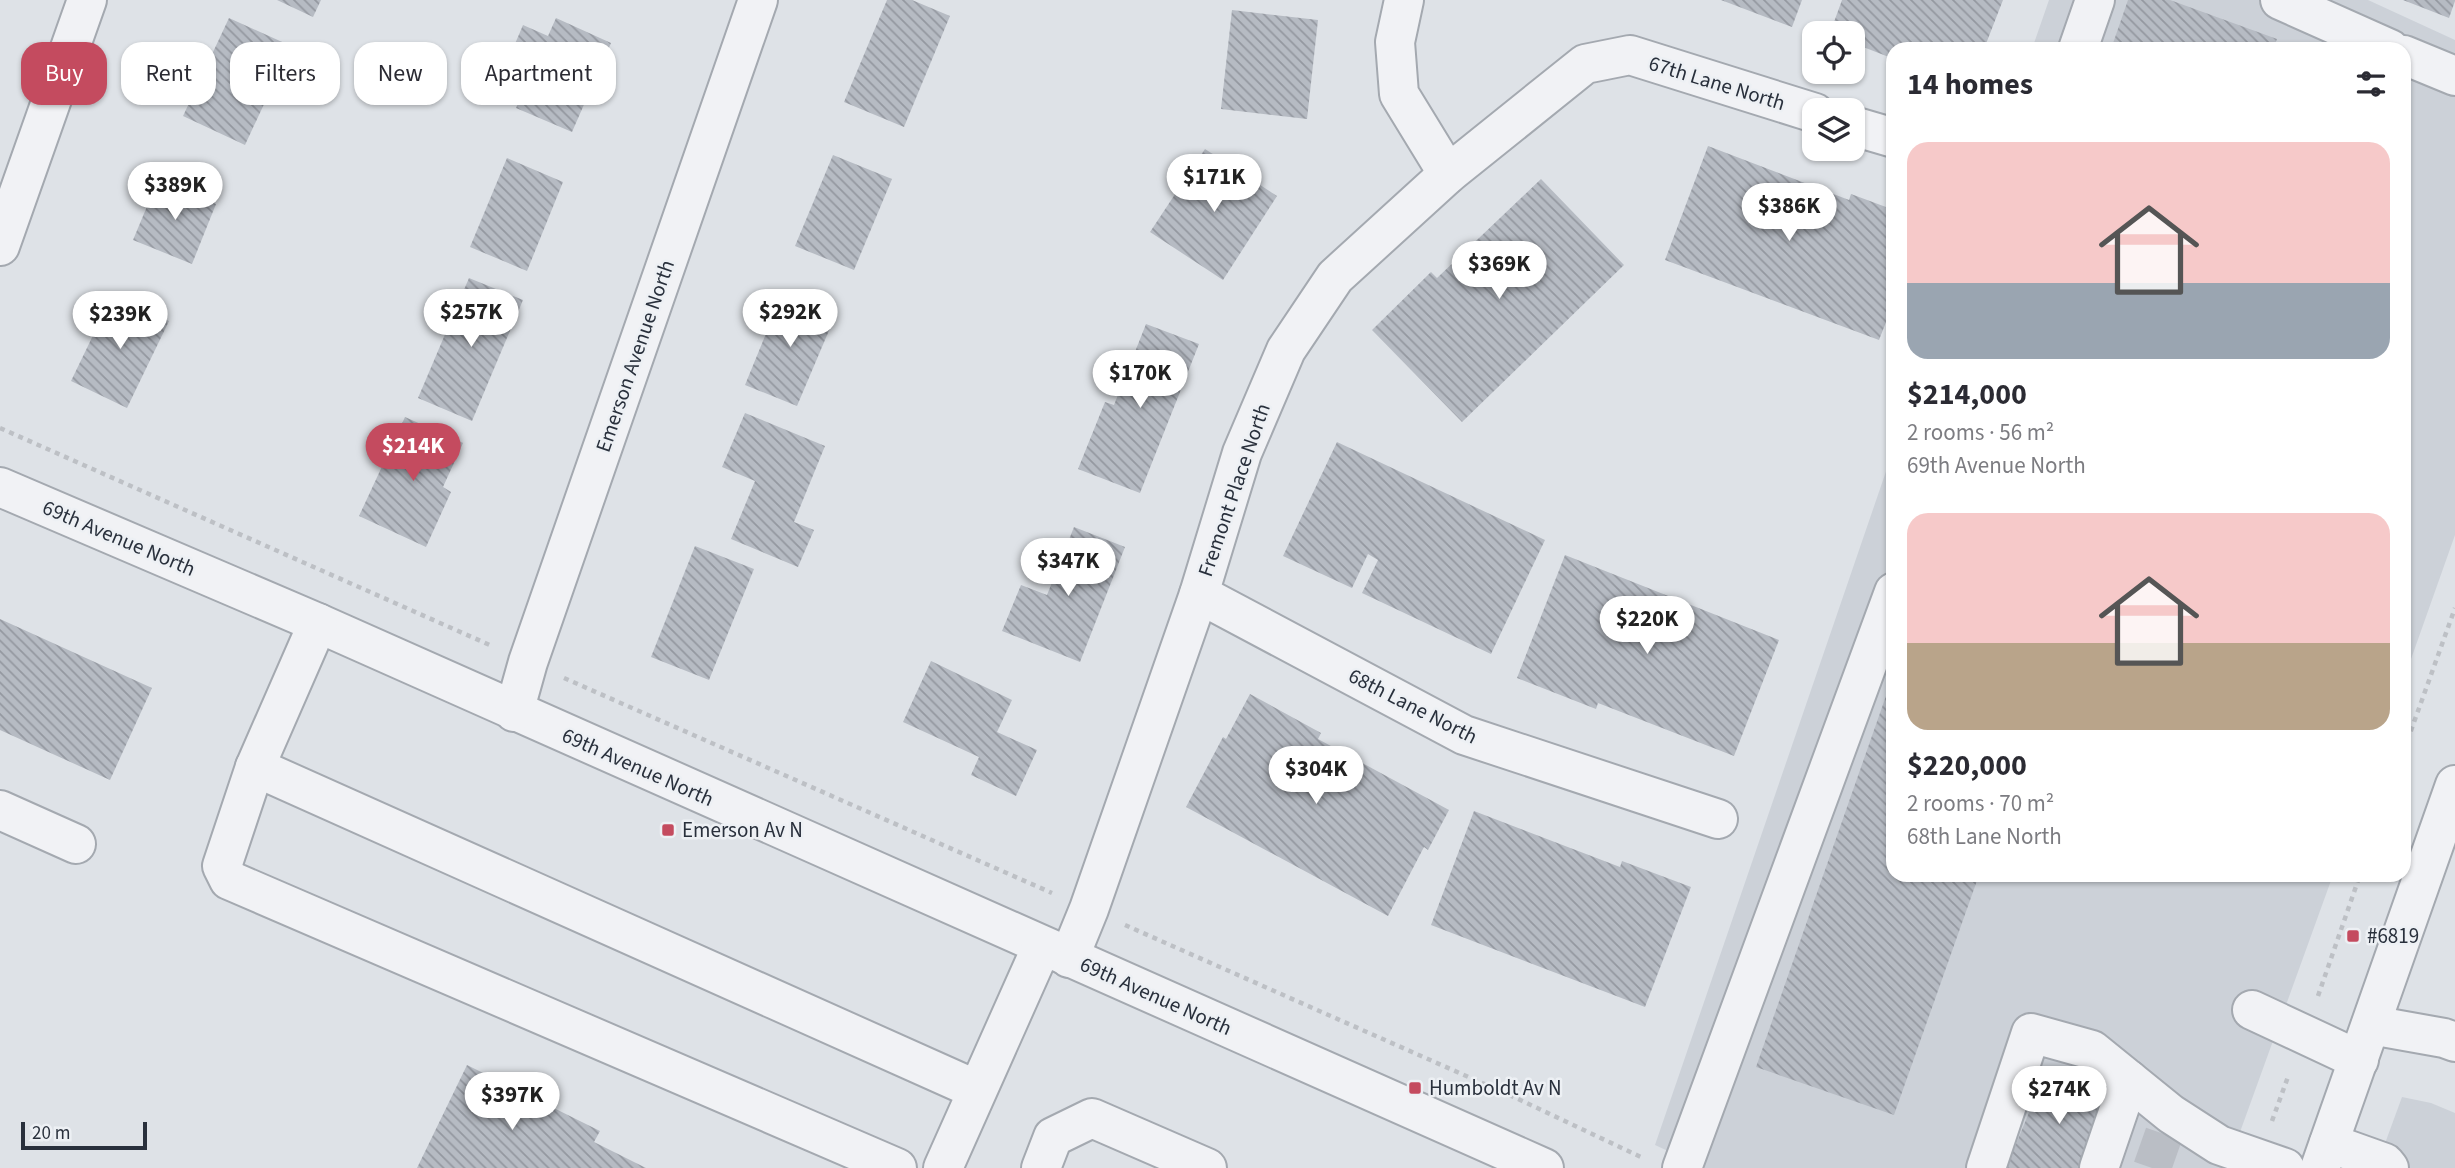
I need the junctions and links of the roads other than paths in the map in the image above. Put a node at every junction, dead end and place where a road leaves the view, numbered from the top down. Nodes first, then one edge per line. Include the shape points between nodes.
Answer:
1 (87, 0) edge
2 (758, 0) edge
3 (1404, 0) edge
4 (2095, 0) edge
5 (2280, 0) edge
6 (2080, 42) edge
7 (2374, 42) edge
8 (2411, 58) edge
9 (2455, 76) edge
10 (1802, 109) edge
11 (1865, 129) edge
12 (1886, 135) edge
13 (1448, 174) junction
14 (0, 246) edge
15 (0, 487) edge
16 (1199, 594) junction
17 (1886, 612) edge
18 (318, 623) junction
19 (514, 712) junction
20 (255, 767) junction
21 (2455, 785) edge
22 (0, 810) edge
23 (1718, 819) dead end
24 (76, 844) dead end
25 (1055, 952) junction
26 (2252, 1010) dead end
27 (2371, 1025) junction
28 (2455, 1042) edge
29 (2358, 1060) junction
30 (2129, 1080) junction
31 (978, 1090) junction
32 (2325, 1155) edge
33 (2215, 1156) edge
34 (1667, 1165) edge
35 (897, 1168) edge
36 (943, 1168) edge
37 (1041, 1168) edge
38 (1207, 1168) edge
39 (1544, 1168) edge
40 (1986, 1168) edge
41 (2099, 1168) edge
42 (2285, 1168) edge
43 (2389, 1168) edge

1 - 14 street
2 - 19 street, Emerson Avenue North
3 - 13 street via 1395,42 1399,94
4 - 6 street
5 - 7 street
8 - 9 street
10 - 13 street, 67th Lane North via 1630,55 1585,64
11 - 12 street
13 - 16 street, Fremont Place North via 1335,277 1286,350 1242,453
15 - 18 street, 69th Avenue North
16 - 23 street, 68th Lane North via 1464,735
16 - 25 street, Fremont Place North via 1089,909
17 - 34 street
18 - 19 street, 69th Avenue North
18 - 20 street
19 - 25 street, 69th Avenue North
20 - 31 street
20 - 35 street via 222,866 229,880
21 - 27 street
22 - 24 street
25 - 31 street, Fremont Place North
25 - 39 street, 69th Avenue North
26 - 29 street
27 - 28 street
27 - 29 street
29 - 32 street
30 - 33 street via 2168,1124
30 - 40 street via 2092,1050 2031,1033
30 - 41 street
31 - 36 street, Fremont Place North
32 - 43 street via 2385,1163
33 - 42 street
37 - 38 street via 1053,1137 1092,1118

